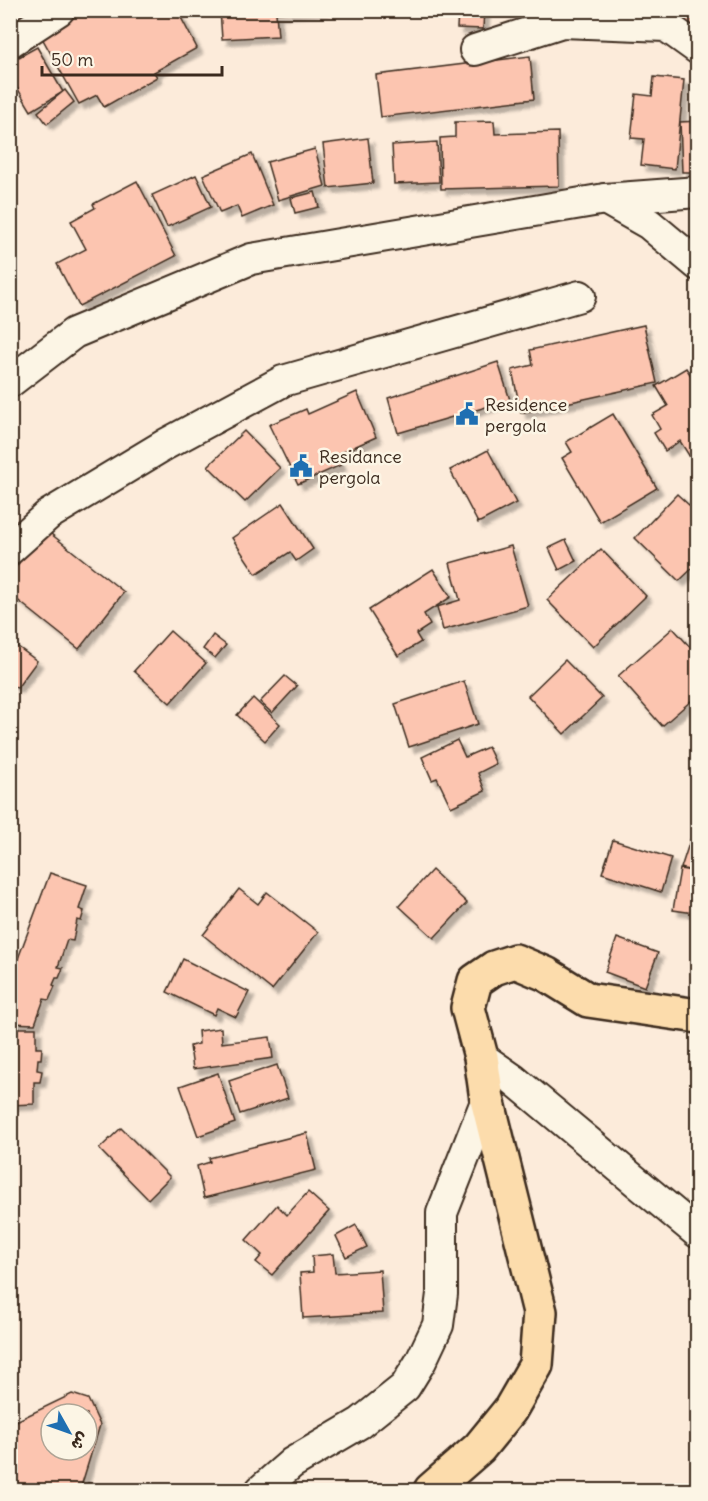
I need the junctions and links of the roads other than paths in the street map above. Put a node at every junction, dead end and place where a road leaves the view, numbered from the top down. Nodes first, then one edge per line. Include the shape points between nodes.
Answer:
1 (54, 12) edge
2 (10, 42) edge
3 (698, 49) edge
4 (475, 50) dead end
5 (698, 192) edge
6 (605, 199) junction
7 (698, 265) edge
8 (580, 296) dead end
9 (10, 382) edge
10 (10, 549) edge
11 (698, 1016) edge
12 (481, 1058) junction
13 (487, 1099) junction
14 (698, 1233) edge
15 (261, 1491) edge
16 (431, 1491) edge

1 - 2 street
3 - 4 street via 666,26 562,22
5 - 6 street
6 - 7 street via 649,224
6 - 9 street via 251,259 74,333
8 - 10 street via 283,381 48,514
11 - 12 main road via 588,1000 546,974 515,961 494,968 475,981 468,1008
12 - 13 main road
12 - 14 street via 514,1080
13 - 15 street via 442,1213 438,1326 421,1361 405,1387 360,1424 292,1463
13 - 16 main road via 540,1312 536,1365 510,1410 479,1448

